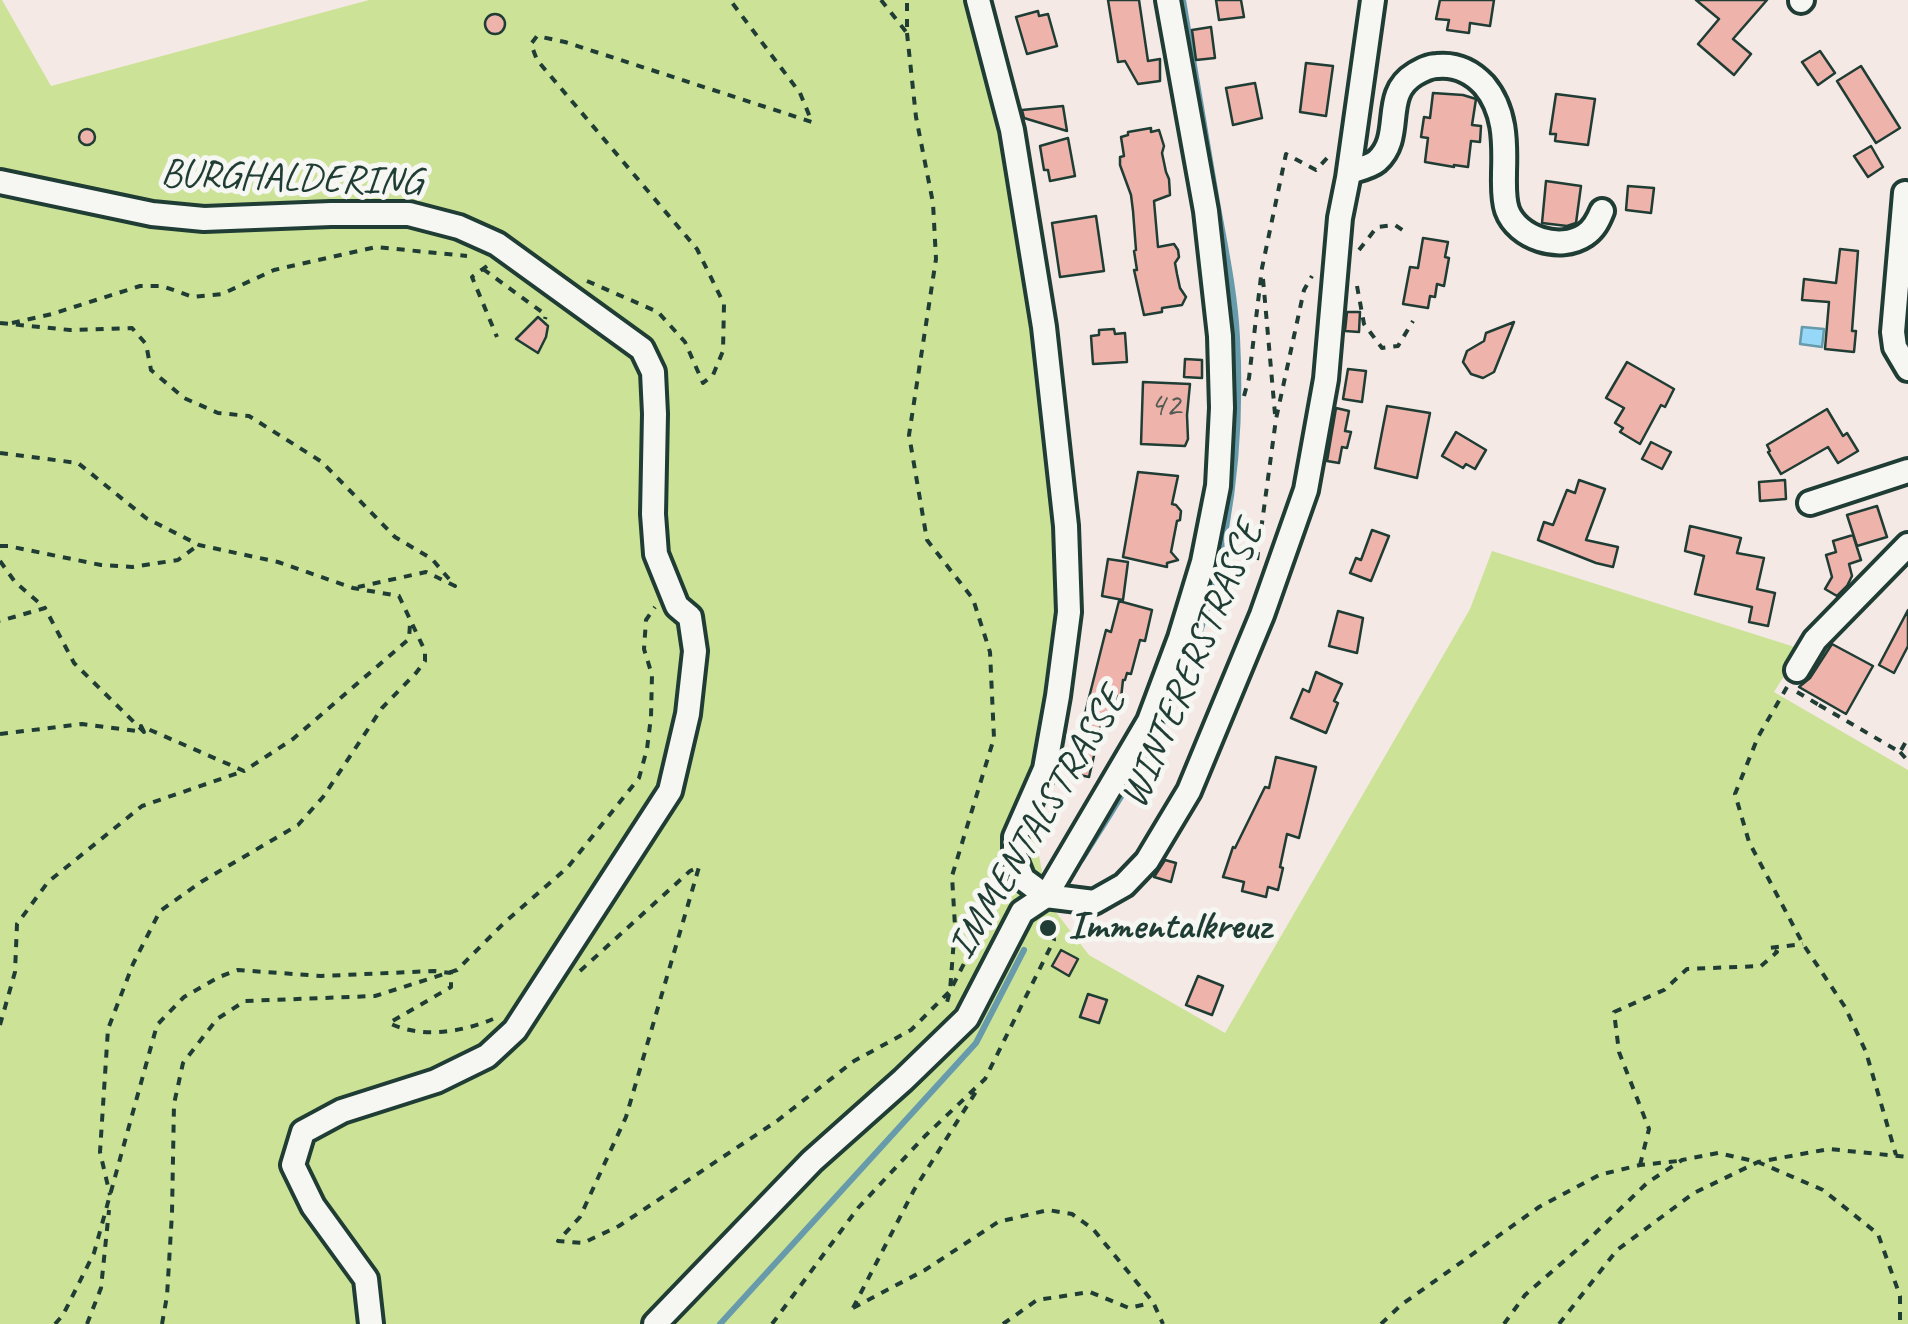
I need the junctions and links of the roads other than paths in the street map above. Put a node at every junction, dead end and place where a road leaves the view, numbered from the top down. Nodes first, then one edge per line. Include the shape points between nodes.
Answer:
1 (978, 0) edge
2 (1168, 0) edge
3 (1374, 0) edge
4 (1349, 172) junction
5 (0, 182) edge
6 (1905, 193) dead end
7 (1602, 211) dead end
8 (1908, 368) edge
9 (1908, 471) edge
10 (1810, 504) dead end
11 (1908, 545) edge
12 (1797, 670) road end
13 (1046, 896) junction
14 (371, 1324) edge
15 (655, 1324) edge

1 - 13 street via 1012,130 1044,327 1066,526 1069,612 1058,696 1045,769 1014,837 1023,878
2 - 13 street, IMMENTALSTRASSE via 1206,211 1220,336 1218,486 1203,562 1149,721
3 - 4 street, WINTERERSTRASSE
4 - 7 street via 1375,163 1390,145 1396,94 1408,79 1434,66 1458,66 1490,92 1502,119 1504,195 1516,227 1562,244 1583,237
4 - 13 street, WINTERERSTRASSE via 1306,490 1197,774 1147,862 1124,885 1094,902
5 - 14 street, BURGHALDERING via 152,214 409,214 459,227 496,244 642,350 653,372 656,554 677,606 690,617 695,650 670,791 515,1030 487,1056 436,1081 342,1111 303,1132 293,1165 313,1206 366,1279
6 - 8 street via 1894,332
9 - 10 street
11 - 12 street via 1816,640
13 - 15 street, IMMENTALSTRASSE via 1022,912 967,1018 812,1161

